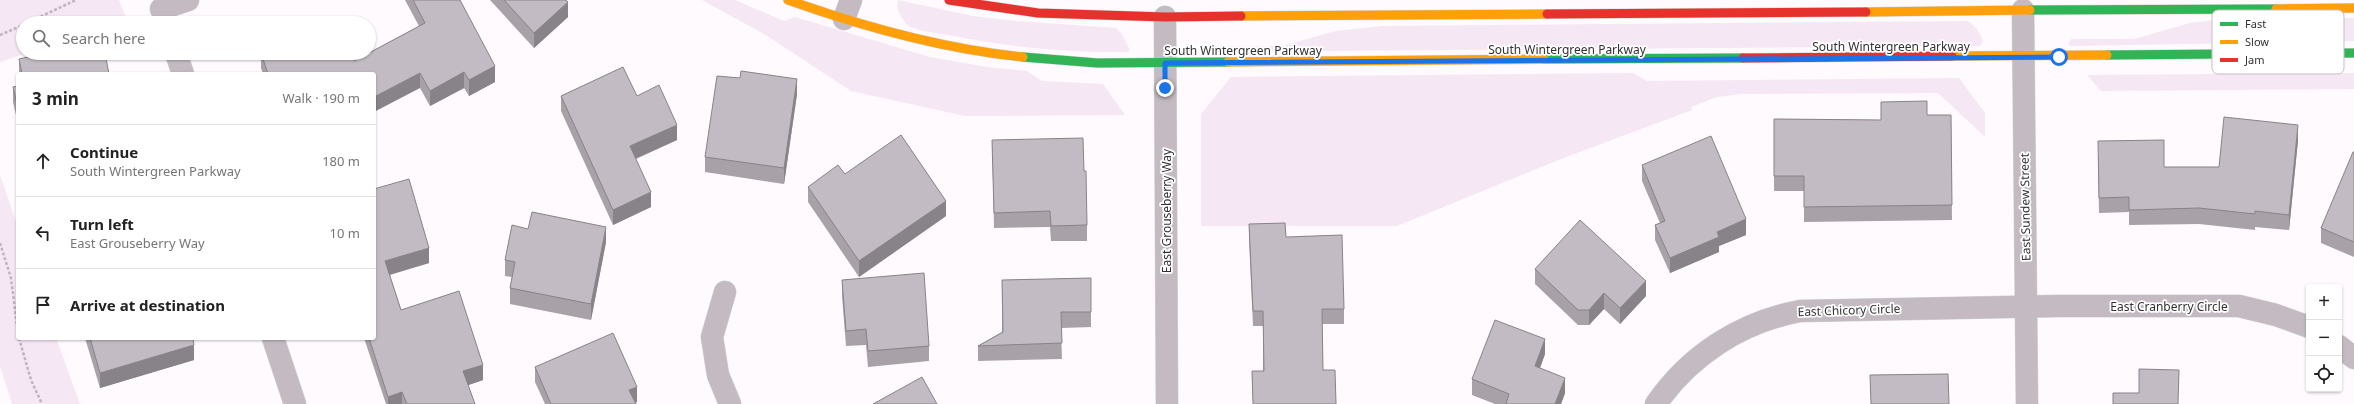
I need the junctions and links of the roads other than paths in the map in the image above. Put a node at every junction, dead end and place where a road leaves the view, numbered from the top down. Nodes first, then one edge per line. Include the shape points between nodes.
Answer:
1 (188, 0) edge
2 (788, 0) edge
3 (949, 0) edge
4 (2354, 8) edge
5 (847, 9) edge
6 (2023, 10) junction
7 (162, 11) edge
8 (1165, 17) junction
9 (2344, 53) edge
10 (2354, 53) edge
11 (2212, 55) edge
12 (2024, 57) junction
13 (178, 60) edge
14 (1165, 63) junction
15 (182, 72) edge
16 (725, 292) dead end
17 (2026, 307) junction
18 (2306, 326) edge
19 (274, 340) edge
20 (2342, 348) edge
21 (2354, 358) edge
22 (293, 403) edge
23 (730, 404) edge
24 (1167, 404) edge
25 (1656, 404) edge
26 (2027, 404) edge

1 - 7 street
2 - 5 street, South Wintergreen Parkway
3 - 8 street via 1038,13
4 - 6 street
5 - 14 street, South Wintergreen Parkway via 956,49 1003,56 1097,63
6 - 8 street
6 - 12 street, East Sundew Street
8 - 14 street, East Grouseberry Way
9 - 10 street, South Wintergreen Parkway
11 - 12 street, South Wintergreen Parkway
12 - 14 street, South Wintergreen Parkway
12 - 17 street, East Sundew Street
13 - 15 street
14 - 24 street, East Grouseberry Way
16 - 23 street via 712,337 718,375
17 - 18 street, East Cranberry Circle via 2239,306
17 - 25 street, East Chicory Circle via 1826,309 1775,316 1736,333 1695,359
17 - 26 street, East Sundew Street
19 - 22 street
20 - 21 street

